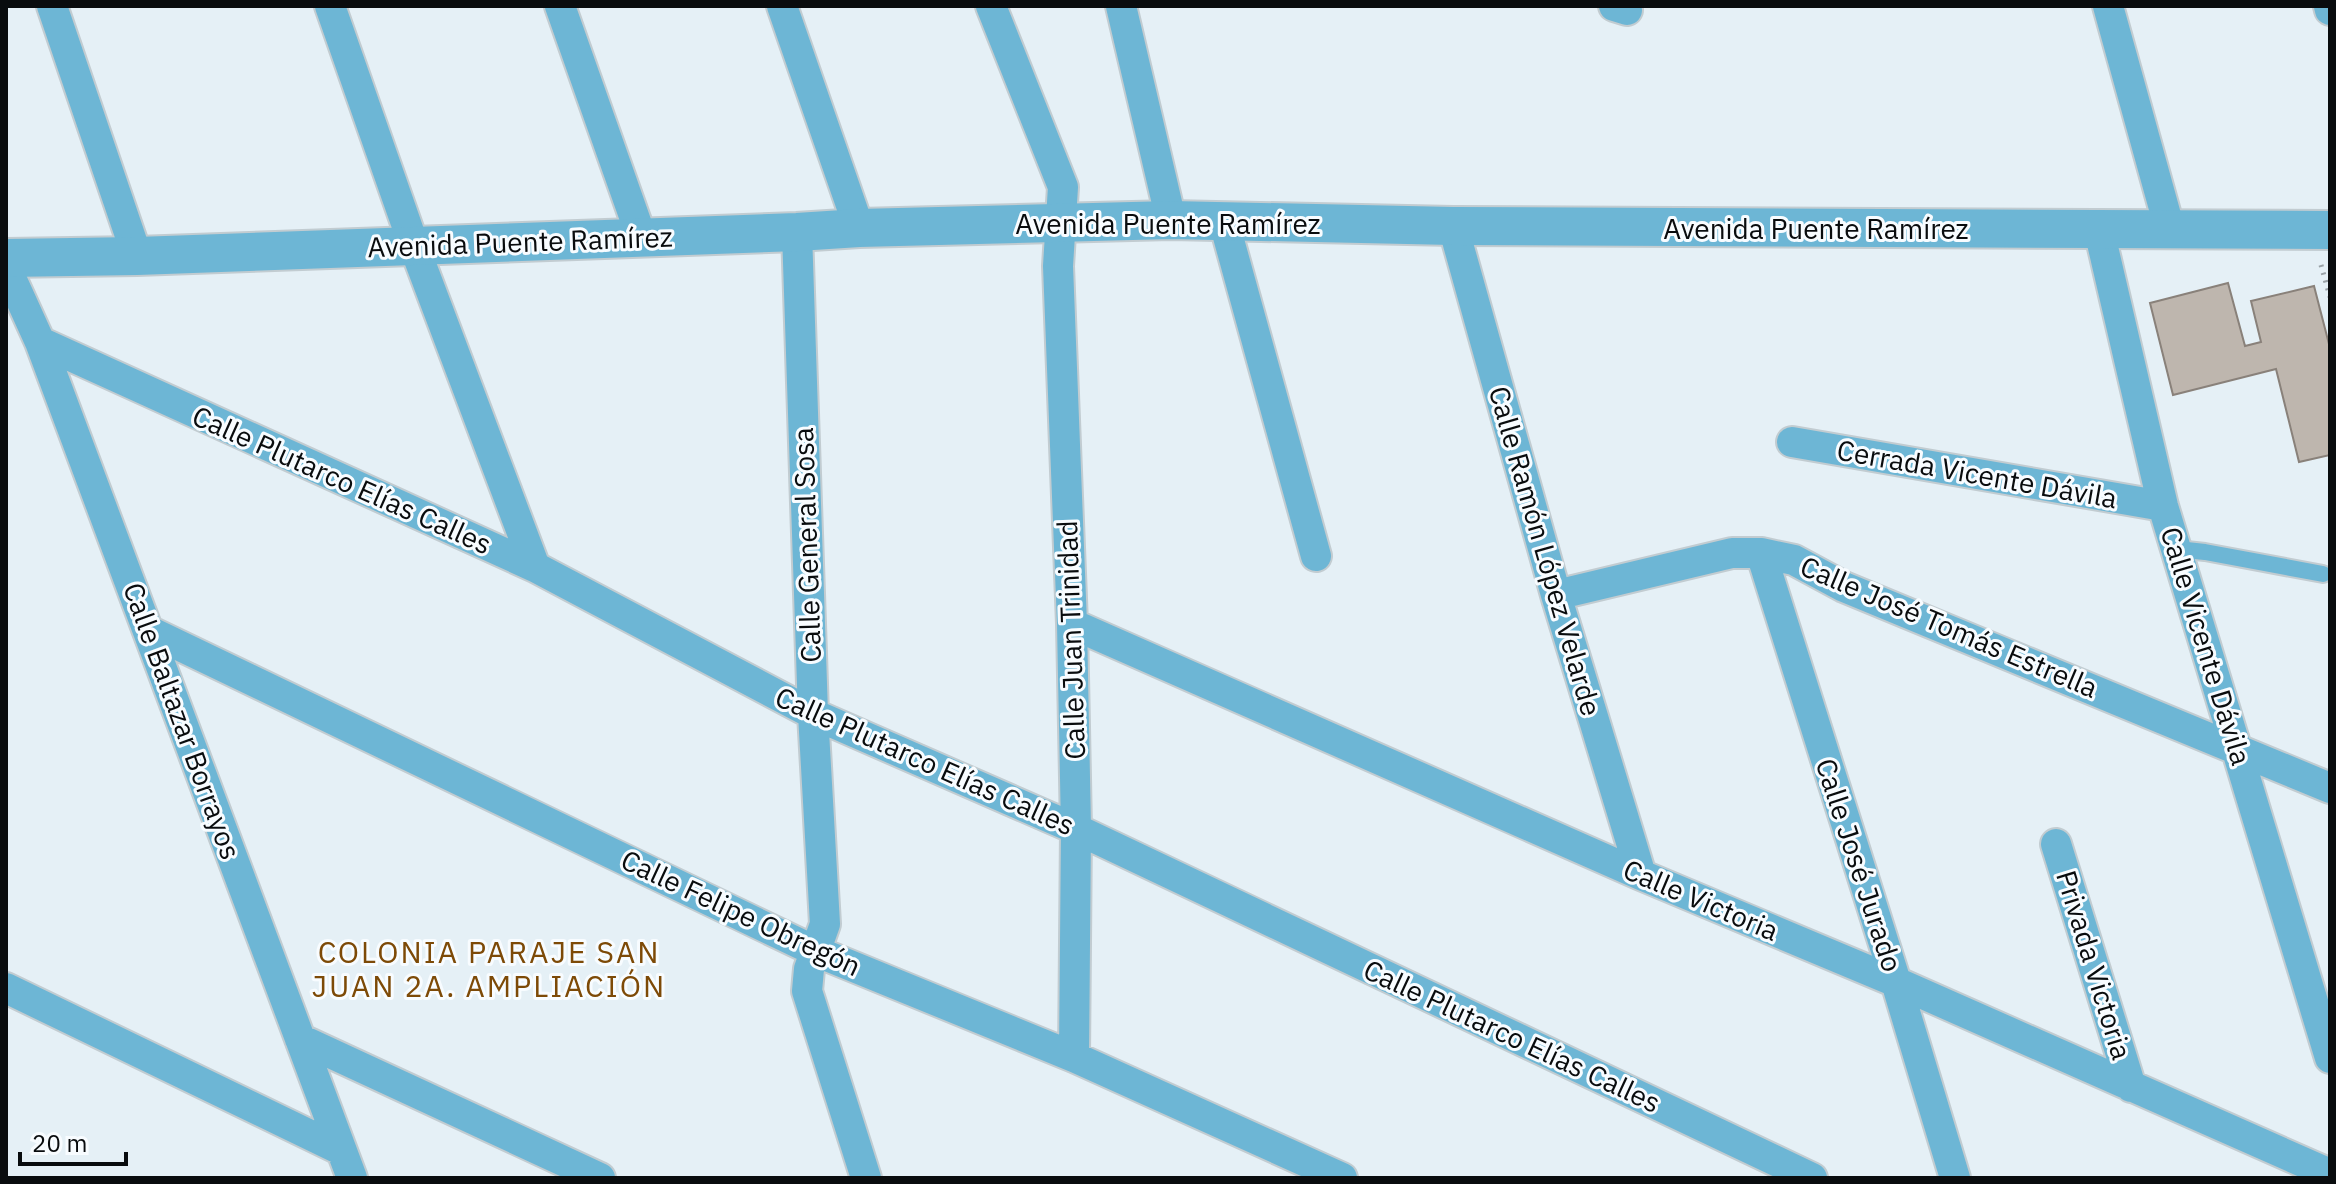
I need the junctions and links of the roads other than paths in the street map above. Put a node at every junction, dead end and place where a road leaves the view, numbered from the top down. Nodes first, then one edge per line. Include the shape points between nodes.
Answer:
1 (52, 6) edge
2 (330, 6) edge
3 (560, 6) edge
4 (782, 6) edge
5 (991, 6) edge
6 (1121, 6) edge
7 (2108, 6) edge
8 (1171, 220) junction
9 (1224, 222) junction
10 (1061, 223) junction
11 (1453, 226) junction
12 (859, 228) junction
13 (2099, 230) junction
14 (2170, 230) junction
15 (2330, 230) edge
16 (797, 232) junction
17 (641, 236) junction
18 (414, 246) junction
19 (137, 256) junction
20 (6, 258) edge
21 (6, 267) edge
22 (40, 342) junction
23 (1792, 442) dead end
24 (2163, 506) junction
25 (2177, 549) junction
26 (1761, 553) junction
27 (1316, 556) dead end
28 (535, 567) junction
29 (2323, 574) dead end
30 (1556, 595) junction
31 (1072, 624) junction
32 (149, 631) junction
33 (813, 714) junction
34 (2237, 749) junction
35 (2330, 788) edge
36 (1076, 829) junction
37 (2056, 844) dead end
38 (1641, 875) junction
39 (815, 951) junction
40 (1896, 982) junction
41 (6, 988) edge
42 (300, 1039) junction
43 (1074, 1057) junction
44 (2330, 1058) edge
45 (2131, 1087) junction
46 (341, 1150) junction
47 (2330, 1174) edge
48 (870, 1175) edge
49 (352, 1178) edge
50 (600, 1178) edge
51 (1342, 1178) edge
52 (1812, 1178) edge
53 (1955, 1178) edge

1 - 19 street
2 - 18 street
3 - 17 street
4 - 12 street
5 - 10 street, Calle Juan Trinidad via 1063,187
6 - 8 street
7 - 14 street
8 - 9 street, Avenida Puente Ramírez
8 - 10 street, Avenida Puente Ramírez
9 - 11 street, Avenida Puente Ramírez
9 - 27 street
10 - 12 street, Avenida Puente Ramírez
10 - 31 street, Calle Juan Trinidad via 1058,266
11 - 13 street, Avenida Puente Ramírez
11 - 30 street, Calle Ramón López Velarde
12 - 16 street, Avenida Puente Ramírez
13 - 14 street, Avenida Puente Ramírez
13 - 24 street, Calle Vicente Dávila
14 - 15 street, Avenida Puente Ramírez
16 - 17 street, Avenida Puente Ramírez
16 - 33 street, Calle General Sosa
17 - 18 street, Avenida Puente Ramírez
18 - 19 street, Avenida Puente Ramírez
18 - 28 street
19 - 20 street, Avenida Puente Ramírez
21 - 22 street, Calle Baltazar Borrayos
22 - 28 street, Calle Plutarco Elías Calles
22 - 32 street, Calle Baltazar Borrayos
23 - 24 street, Cerrada Vicente Dávila
24 - 25 street, Calle Vicente Dávila
25 - 29 lane
25 - 34 street, Calle Vicente Dávila
26 - 30 street, Calle José Tomás Estrella via 1732,553
26 - 34 street, Calle José Tomás Estrella via 1794,560 1844,587
26 - 40 street, Calle José Jurado
28 - 33 street, Calle Plutarco Elías Calles
30 - 38 street, Calle Ramón López Velarde
31 - 36 street, Calle Juan Trinidad
31 - 38 street, Calle Victoria
32 - 39 street, Calle Felipe Obregón
32 - 42 street, Calle Baltazar Borrayos
33 - 36 street, Calle Plutarco Elías Calles
33 - 39 street, Calle General Sosa via 825,924
34 - 35 street, Calle José Tomás Estrella
34 - 44 street, Calle Vicente Dávila
36 - 43 street, Calle Juan Trinidad
36 - 52 street, Calle Plutarco Elías Calles
37 - 45 street, Privada Victoria
38 - 40 street, Calle Victoria
39 - 43 street, Calle Felipe Obregón
39 - 48 street, Calle General Sosa via 807,991
40 - 45 street, Calle Victoria
40 - 53 street, Calle José Jurado
41 - 46 street
42 - 46 street, Calle Baltazar Borrayos
42 - 50 street
43 - 51 street, Calle Felipe Obregón
45 - 47 street, Calle Victoria
46 - 49 street, Calle Baltazar Borrayos

